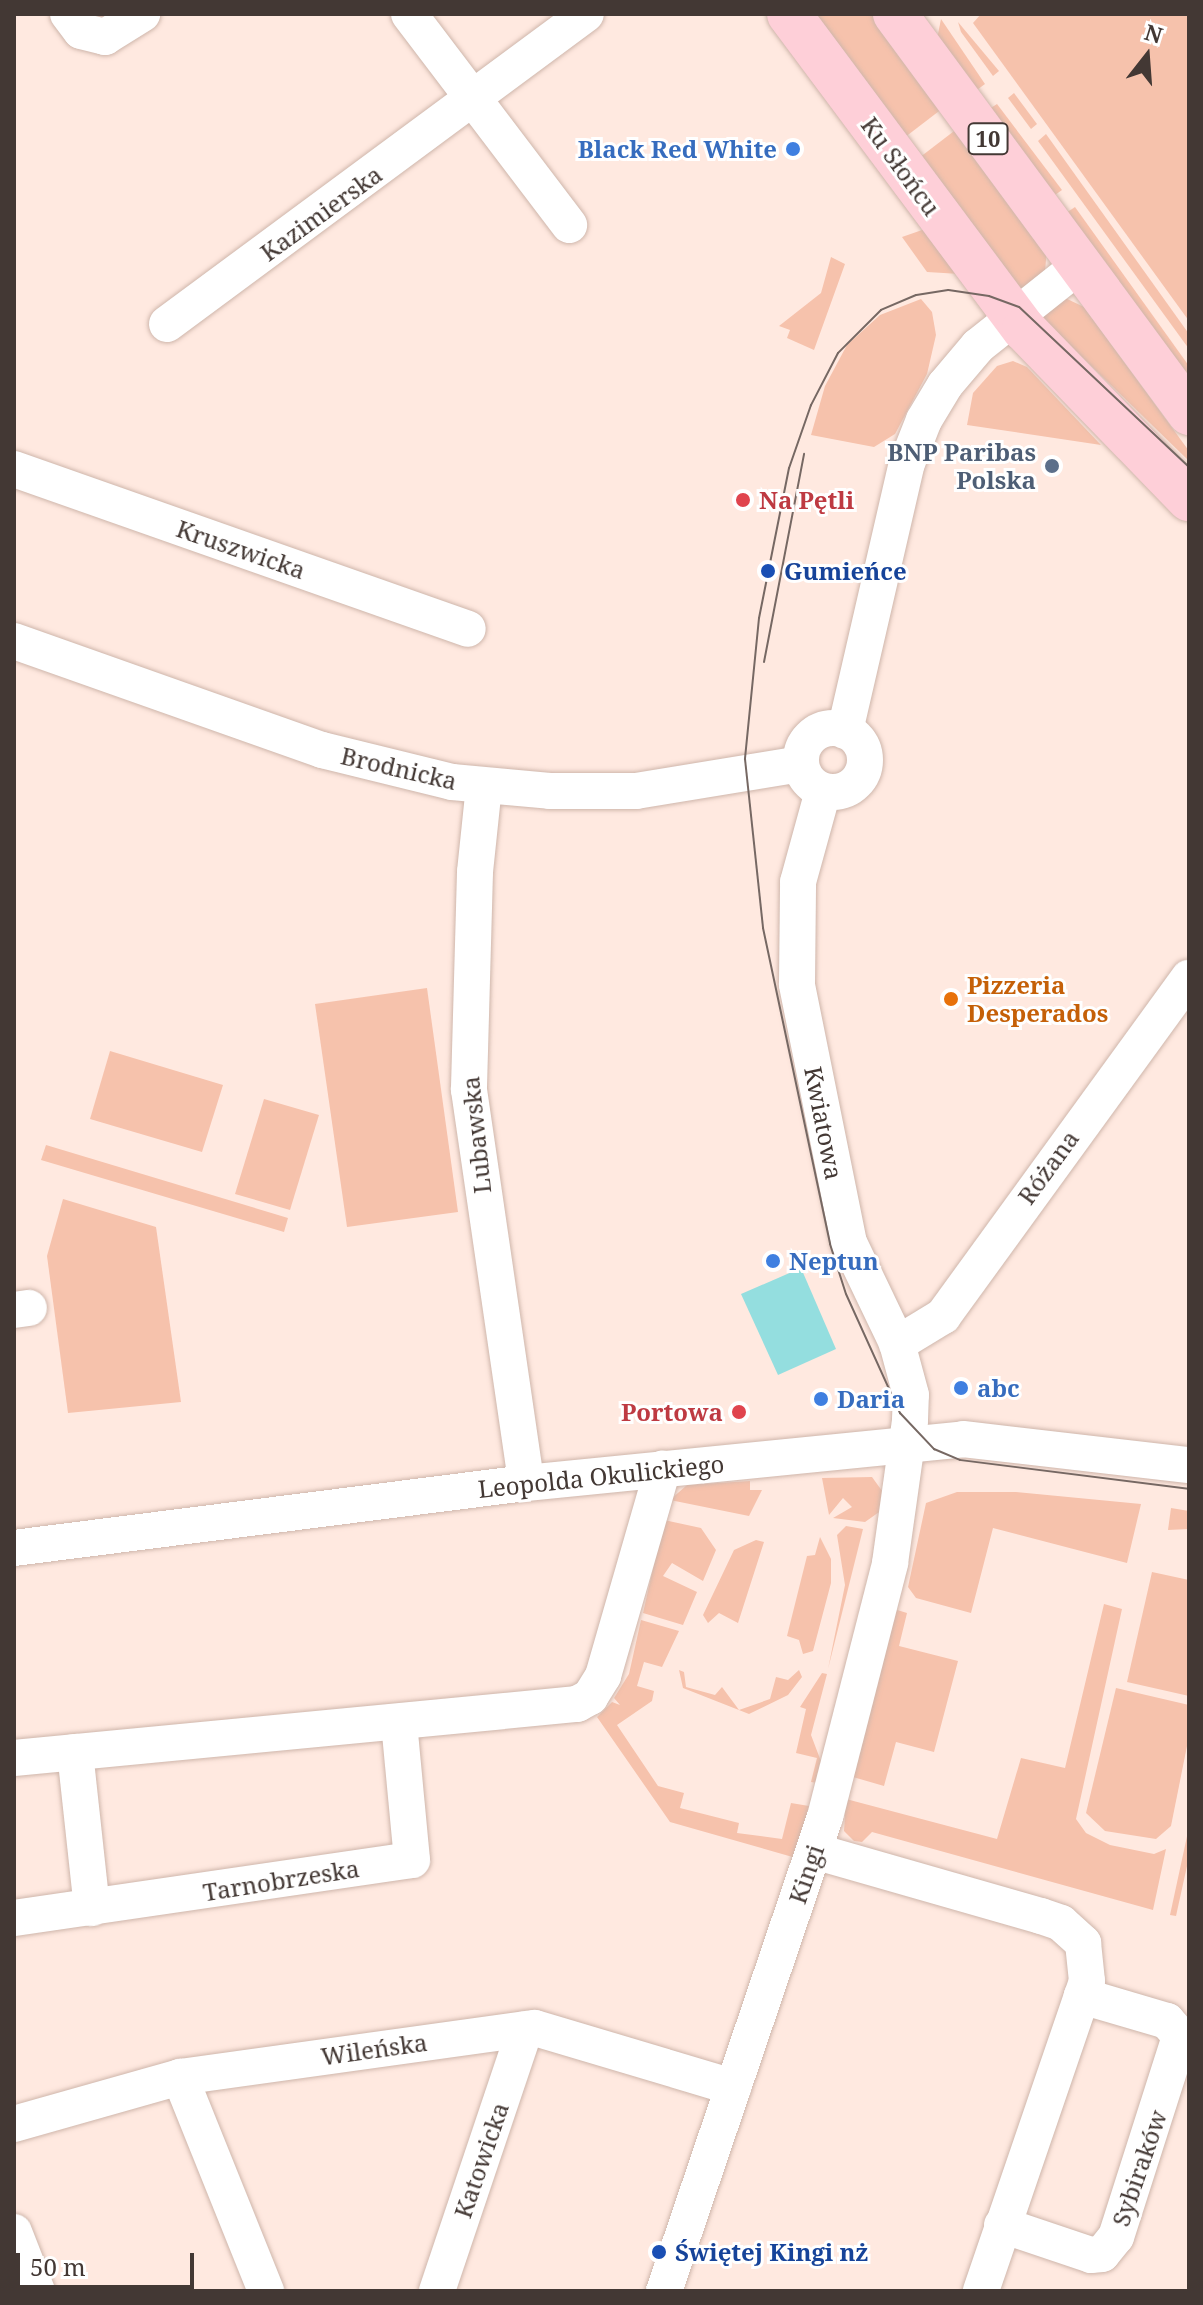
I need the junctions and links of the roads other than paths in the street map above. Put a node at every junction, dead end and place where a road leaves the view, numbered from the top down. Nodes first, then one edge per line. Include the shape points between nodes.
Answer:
1 (68, 14) edge
2 (142, 14) edge
3 (409, 14) edge
4 (586, 14) edge
5 (789, 14) edge
6 (909, 19) edge
7 (474, 100) junction
8 (569, 225) dead end
9 (1081, 264) junction
10 (1014, 317) junction
11 (167, 324) dead end
12 (1189, 413) edge
13 (14, 469) edge
14 (1189, 499) edge
15 (468, 629) dead end
16 (14, 641) edge
17 (845, 731) junction
18 (812, 777) junction
19 (484, 786) junction
20 (1188, 982) edge
21 (897, 1344) junction
22 (906, 1446) junction
23 (1189, 1465) edge
24 (663, 1468) junction
25 (526, 1483) junction
26 (14, 1548) edge
27 (399, 1723) junction
28 (75, 1752) junction
29 (14, 1758) edge
30 (814, 1851) junction
31 (92, 1908) junction
32 (14, 1918) edge
33 (1082, 1996) junction
34 (525, 2029) junction
35 (180, 2077) junction
36 (733, 2087) junction
37 (14, 2124) edge
38 (1002, 2225) junction
39 (14, 2232) edge
40 (37, 2291) edge
41 (266, 2291) edge
42 (437, 2291) edge
43 (664, 2291) edge
44 (981, 2291) edge

1 - 2 street via 81,31 105,37
3 - 7 street
4 - 7 street, Kazimierska
5 - 10 main road, Ku Słońcu
6 - 9 main road, 10
7 - 8 street
7 - 11 street, Kazimierska
9 - 10 street
9 - 12 main road, 10
10 - 14 main road, Ku Słońcu
10 - 17 street via 961,364 917,435
13 - 15 street, Kruszwicka
16 - 19 street, Brodnicka via 322,750
17 - 18 street via 815,734 803,750
17 - 18 street via 862,747 863,771 847,789
18 - 19 street, Brodnicka via 636,791
18 - 21 street, Kwiatowa via 798,882 797,984 850,1247
19 - 25 street, Lubawska via 475,872 469,1090
20 - 21 street, Różana via 946,1312
21 - 22 street, Kwiatowa via 911,1395
22 - 23 street, Leopolda Okulickiego via 987,1439
22 - 24 street, Leopolda Okulickiego
22 - 30 street, Kingi via 890,1563
24 - 25 street, Leopolda Okulickiego
24 - 27 street via 609,1659 590,1697 544,1710
25 - 26 street, Leopolda Okulickiego
27 - 28 street
27 - 31 street, Tarnobrzeska via 412,1860
28 - 29 street
28 - 31 street
30 - 33 street via 1061,1923 1083,1943 1087,1956
30 - 36 street, Kingi
31 - 32 street, Tarnobrzeska
33 - 38 street
33 - 38 street, Sybiraków via 1167,2021 1180,2036 1121,2223 1110,2246 1091,2255
34 - 35 street, Wileńska
34 - 36 street, Wileńska via 557,2031
34 - 42 street, Katowicka
35 - 37 street, Wileńska
35 - 41 street
36 - 43 street, Kingi
38 - 44 street
39 - 40 street

